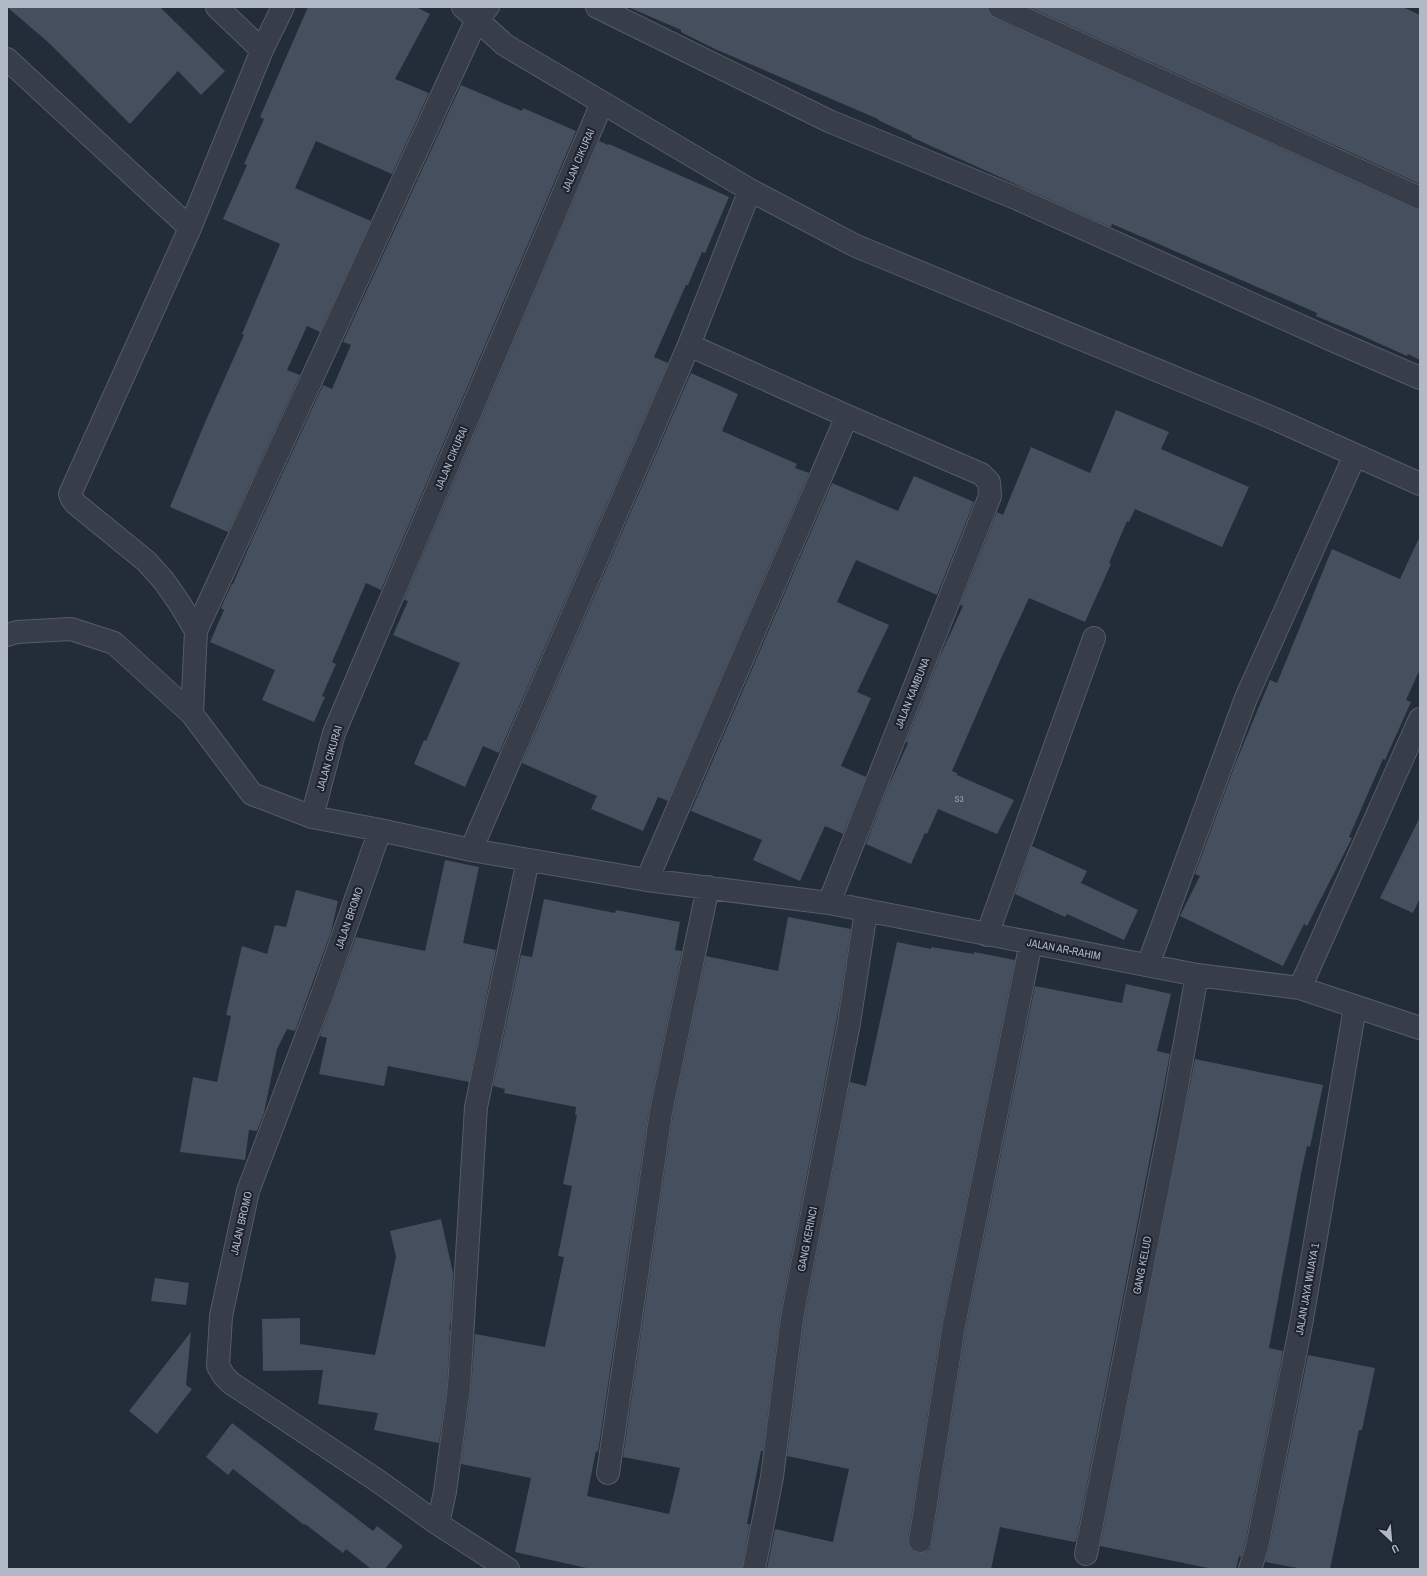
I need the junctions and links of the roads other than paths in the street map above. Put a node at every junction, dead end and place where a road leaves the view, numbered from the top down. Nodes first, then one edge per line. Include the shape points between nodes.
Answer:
1 (217, 7) edge
2 (283, 7) edge
3 (597, 7) edge
4 (999, 7) edge
5 (476, 11) edge
6 (262, 50) junction
7 (7, 59) edge
8 (602, 102) junction
9 (750, 190) junction
10 (1420, 198) edge
11 (190, 228) junction
12 (689, 346) junction
13 (1420, 378) edge
14 (847, 416) junction
15 (1355, 455) junction
16 (1420, 484) edge
17 (196, 631) junction
18 (7, 635) edge
19 (1094, 638) dead end
20 (192, 714) junction
21 (1420, 719) edge
22 (312, 817) junction
23 (380, 830) junction
24 (471, 850) junction
25 (528, 860) junction
26 (647, 880) junction
27 (708, 887) junction
28 (829, 903) junction
29 (866, 911) junction
30 (987, 935) junction
31 (1031, 942) junction
32 (1148, 966) junction
33 (1197, 975) junction
34 (1300, 988) junction
35 (1355, 1007) junction
36 (1420, 1028) edge
37 (608, 1473) dead end
38 (438, 1524) junction
39 (920, 1541) dead end
40 (1086, 1554) dead end
41 (508, 1569) edge
42 (754, 1569) edge
43 (1250, 1569) edge

1 - 6 street
2 - 6 street
3 - 13 street via 829,121 1018,199
4 - 10 street
5 - 8 street via 505,45
5 - 17 street
6 - 11 street
7 - 11 street
8 - 9 street
8 - 22 street, JALAN CIKURAI via 334,733
9 - 12 street
9 - 15 street via 856,246 1275,419
11 - 17 street via 70,494 76,504 146,561 164,581
12 - 14 street
12 - 24 street
14 - 26 street
14 - 28 street, JALAN KAMBUNA via 981,474 989,482 990,496
15 - 16 street
15 - 32 street via 1246,698
17 - 20 street
18 - 20 street, JALAN AR-RAHIM via 17,632 71,629 114,643
19 - 30 street
20 - 22 street, JALAN AR-RAHIM via 252,794
21 - 34 street
22 - 23 street, JALAN AR-RAHIM
23 - 24 street, JALAN AR-RAHIM
23 - 38 street, JALAN BROMO via 324,990 248,1190 221,1316 218,1366 231,1383
24 - 25 street, JALAN AR-RAHIM
25 - 26 street, JALAN AR-RAHIM
25 - 38 street via 476,1107 459,1387 445,1492
26 - 27 street, JALAN AR-RAHIM
27 - 28 street, JALAN AR-RAHIM
27 - 37 street via 661,1112
28 - 29 street, JALAN AR-RAHIM
29 - 30 street, JALAN AR-RAHIM
29 - 42 street, GANG KERINCI via 849,1023 792,1318 772,1477
30 - 31 street, JALAN AR-RAHIM
31 - 32 street, JALAN AR-RAHIM
31 - 39 street via 954,1325
32 - 33 street, JALAN AR-RAHIM
33 - 34 street, JALAN AR-RAHIM
33 - 40 street, GANG KELUD
34 - 35 street, JALAN AR-RAHIM
35 - 36 street, JALAN AR-RAHIM
35 - 43 street, JALAN JAYA WIJAYA 1 via 1302,1319 1259,1540
38 - 41 street, JALAN BROMO

